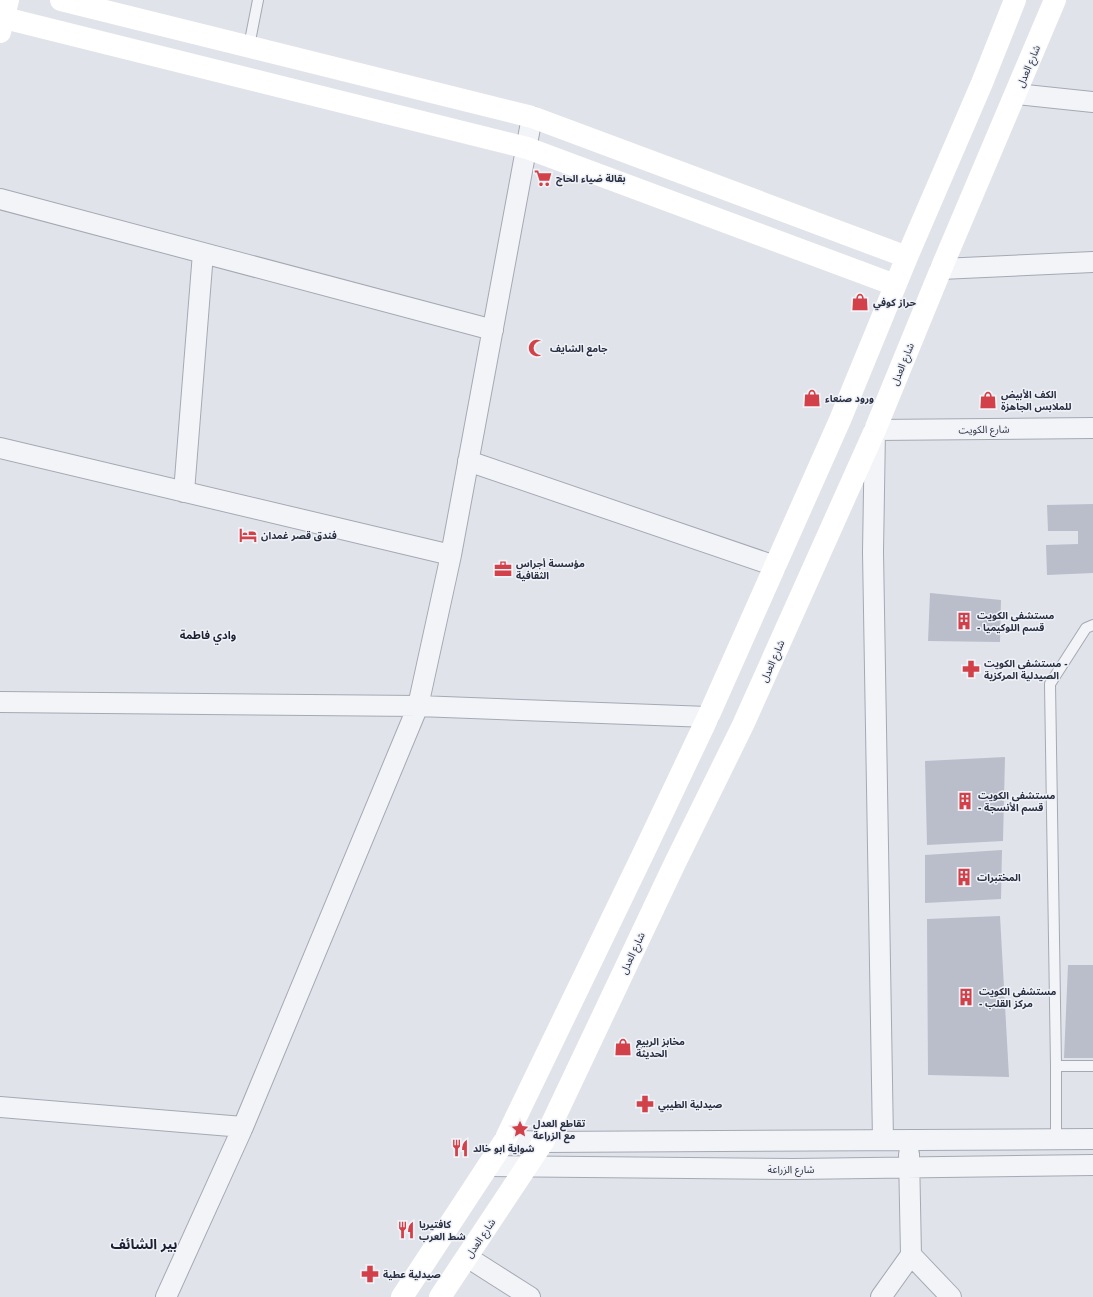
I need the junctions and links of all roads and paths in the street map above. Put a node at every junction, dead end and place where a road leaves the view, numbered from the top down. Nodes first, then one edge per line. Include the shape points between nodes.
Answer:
1 (61, 0) edge
2 (258, 0) edge
3 (1015, 0) edge
4 (1055, 0) edge
5 (3, 17) edge
6 (249, 46) junction
7 (1016, 94) junction
8 (1093, 102) edge
9 (532, 117) junction
10 (527, 148) junction
11 (0, 199) edge
12 (203, 253) junction
13 (907, 257) junction
14 (1093, 262) edge
15 (941, 269) junction
16 (895, 286) junction
17 (493, 330) junction
18 (1093, 428) edge
19 (875, 430) junction
20 (0, 448) edge
21 (468, 461) junction
22 (184, 492) junction
23 (451, 555) junction
24 (776, 566) junction
25 (1093, 625) edge
26 (0, 702) edge
27 (418, 706) junction
28 (708, 717) junction
29 (1056, 1066) junction
30 (1093, 1066) edge
31 (0, 1107) edge
32 (243, 1127) junction
33 (1056, 1139) junction
34 (1093, 1139) edge
35 (505, 1140) junction
36 (883, 1140) junction
37 (909, 1140) junction
38 (543, 1142) junction
39 (1093, 1165) edge
40 (488, 1166) junction
41 (528, 1167) junction
42 (909, 1168) junction
43 (911, 1255) junction
44 (467, 1257) junction
45 (166, 1297) edge
46 (402, 1297) edge
47 (440, 1297) edge
48 (530, 1297) edge
49 (881, 1297) edge
50 (951, 1297) edge

1 - 6 street
2 - 6 lane
3 - 13 street
4 - 7 street, شارع العدل
5 - 10 street
6 - 9 street
7 - 8 street
7 - 15 street, شارع العدل
9 - 10 street
9 - 13 street
10 - 16 street
10 - 17 street
11 - 12 street
12 - 17 street
12 - 22 street
13 - 16 street
14 - 15 street
15 - 19 street, شارع العدل
16 - 24 street
17 - 21 street
18 - 19 street, شارع الكويت
19 - 36 street via 873,552
19 - 38 street, شارع العدل via 743,725
20 - 22 street
21 - 23 street
21 - 24 street
22 - 23 street
23 - 27 street
24 - 28 street
25 - 29 lane via 1086,628 1050,684
26 - 27 street
27 - 28 street
27 - 32 street
28 - 35 street
29 - 30 lane
29 - 33 lane
31 - 32 street
32 - 45 street
33 - 34 street
33 - 37 street
35 - 38 street
35 - 40 street
36 - 37 street
36 - 38 street
37 - 42 street
38 - 41 street, شارع العدل
39 - 42 street, شارع الزراعة
40 - 41 street, شارع الزراعة
40 - 46 street
41 - 42 street, شارع الزراعة
41 - 44 street, شارع العدل
42 - 43 street
43 - 49 street
43 - 50 street
44 - 47 street, شارع العدل
44 - 48 street

